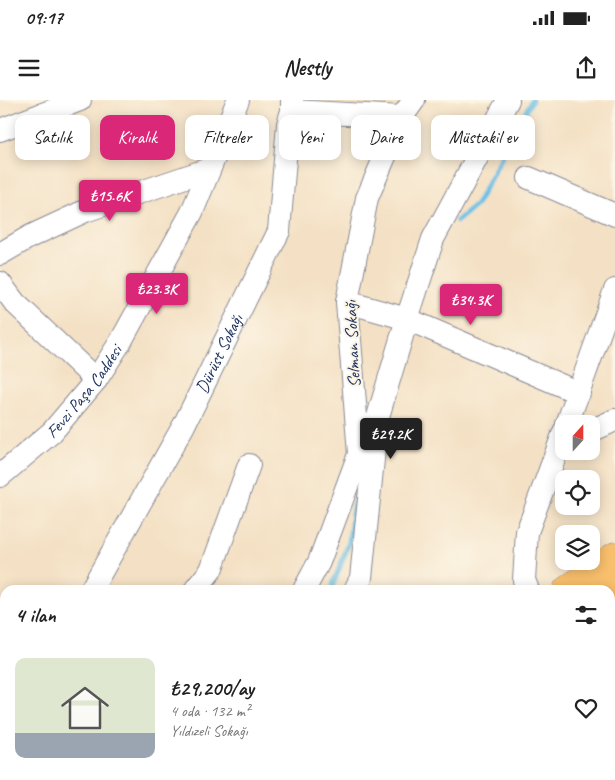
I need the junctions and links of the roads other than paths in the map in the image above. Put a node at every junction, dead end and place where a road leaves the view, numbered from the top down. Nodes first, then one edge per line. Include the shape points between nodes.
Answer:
1 (80, 100) edge
2 (238, 100) edge
3 (508, 100) edge
4 (292, 106) edge
5 (408, 109) edge
6 (0, 130) edge
7 (210, 169) junction
8 (529, 178) dead end
9 (615, 215) edge
10 (0, 254) edge
11 (0, 283) edge
12 (615, 290) edge
13 (347, 302) junction
14 (407, 319) junction
15 (96, 380) junction
16 (579, 393) junction
17 (570, 415) edge
18 (615, 420) edge
19 (600, 426) edge
20 (555, 459) edge
21 (249, 465) dead end
22 (0, 476) edge
23 (615, 556) edge
24 (93, 585) edge
25 (199, 585) edge
26 (307, 585) edge
27 (357, 585) edge
28 (526, 585) edge
29 (574, 585) edge

1 - 6 street
2 - 7 street, Fevzi Paşa Caddesi
3 - 14 street via 433,239
4 - 5 street
4 - 24 street, Dürüst Sokağı via 279,232 184,425
5 - 13 street, Selman Sokağı via 367,198
7 - 10 street via 85,211
7 - 15 street, Fevzi Paşa Caddesi via 192,212 121,342
8 - 9 street
11 - 15 street via 14,303
12 - 16 street
13 - 14 street
13 - 26 street, Selman Sokağı via 359,454 319,562
14 - 16 street
14 - 27 street via 377,420
15 - 22 street, Fevzi Paşa Caddesi via 52,432
16 - 17 street
18 - 19 street
20 - 28 street via 527,532
21 - 25 street via 211,570
23 - 29 main road

